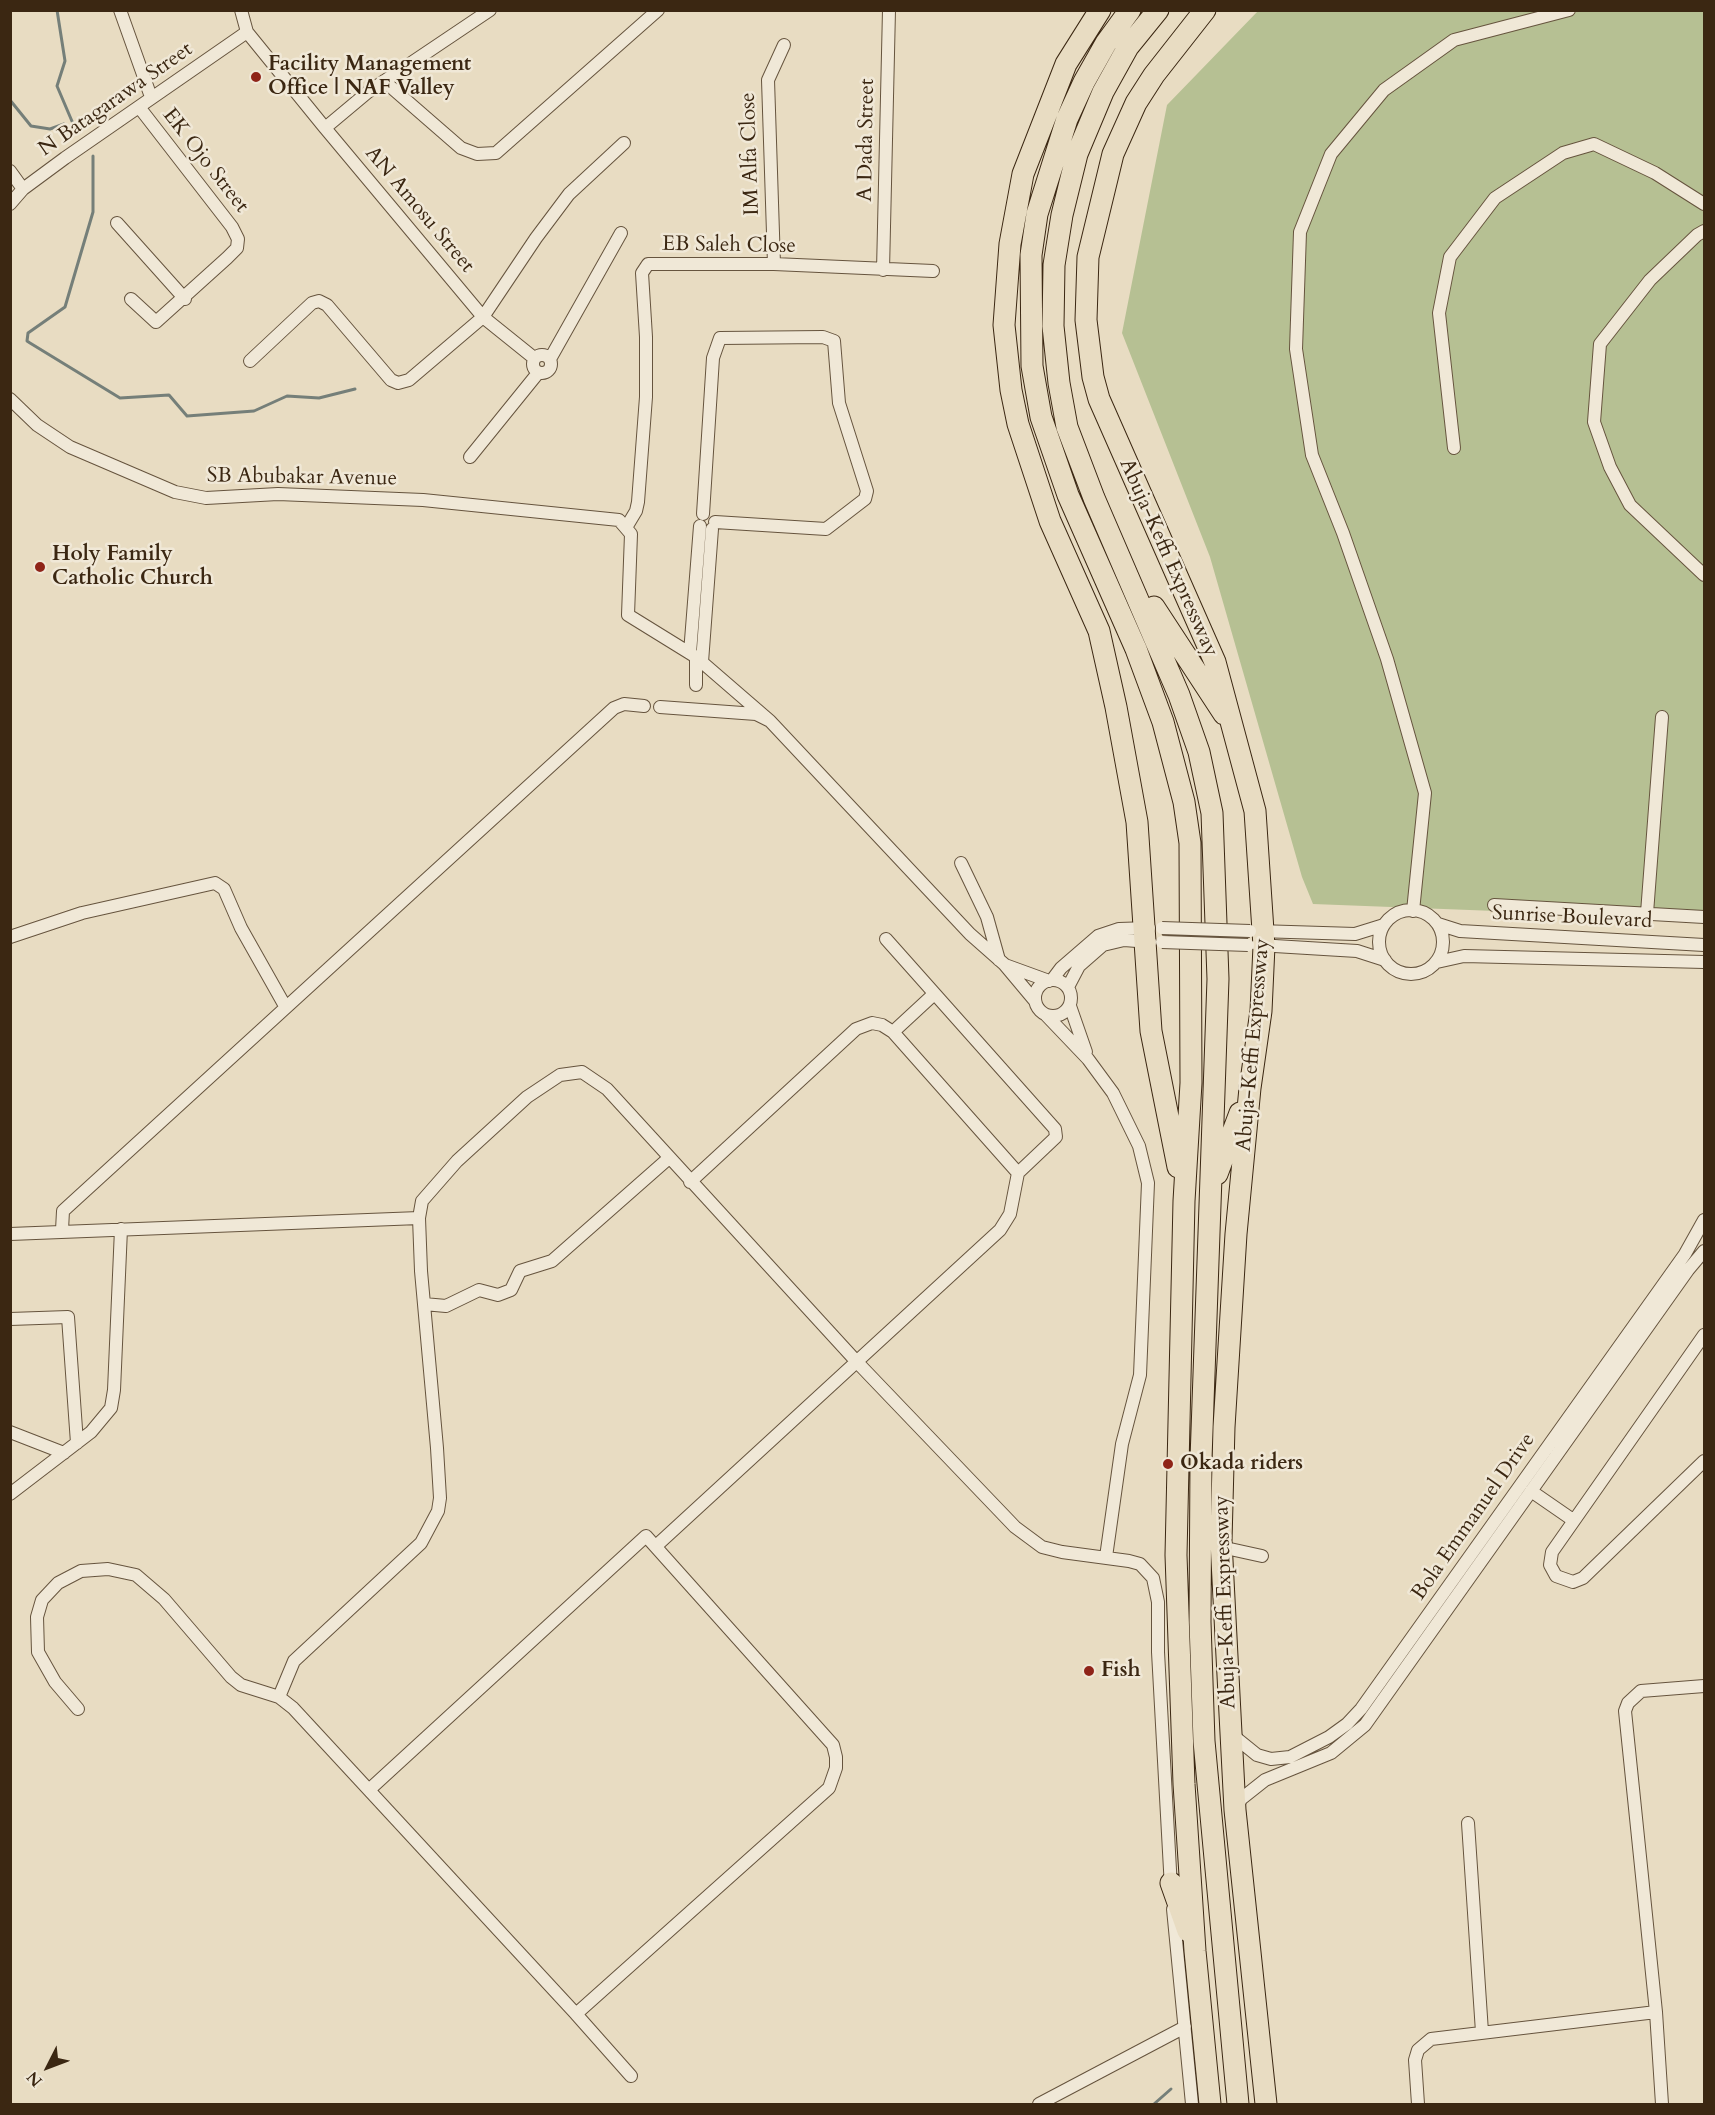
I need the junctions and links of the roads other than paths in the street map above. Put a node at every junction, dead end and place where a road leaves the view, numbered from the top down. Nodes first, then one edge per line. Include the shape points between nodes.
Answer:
1 (120, 10) edge
2 (241, 10) edge
3 (490, 10) edge
4 (658, 10) edge
5 (889, 10) edge
6 (1100, 10) edge
7 (1130, 10) edge
8 (1158, 10) edge
9 (1206, 10) edge
10 (1569, 10) edge
11 (247, 32) junction
12 (784, 45) dead end
13 (384, 81) junction
14 (151, 97) junction
15 (139, 107) junction
16 (325, 128) junction
17 (624, 143) dead end
18 (10, 171) edge
19 (23, 189) junction
20 (10, 204) edge
21 (1704, 204) edge
22 (117, 223) dead end
23 (1704, 231) edge
24 (621, 233) dead end
25 (774, 264) junction
26 (883, 270) junction
27 (933, 271) dead end
28 (131, 299) dead end
29 (185, 299) junction
30 (483, 317) junction
31 (534, 358) junction
32 (550, 358) junction
33 (250, 361) dead end
34 (538, 373) junction
35 (10, 399) edge
36 (1454, 448) dead end
37 (470, 457) dead end
38 (623, 523) junction
39 (707, 523) junction
40 (1087, 541) junction
41 (1121, 558) junction
42 (1704, 575) edge
43 (1099, 631) junction
44 (696, 657) junction
45 (696, 685) dead end
46 (644, 706) dead end
47 (660, 707) dead end
48 (1662, 717) dead end
49 (770, 721) junction
50 (1234, 729) junction
51 (961, 863) dead end
52 (1494, 905) dead end
53 (1413, 911) junction
54 (1647, 914) junction
55 (1704, 917) edge
56 (1438, 924) junction
57 (1384, 925) junction
58 (1153, 935) junction
59 (10, 937) edge
60 (1257, 938) junction
61 (886, 939) dead end
62 (1704, 945) edge
63 (1385, 960) junction
64 (1002, 962) junction
65 (1437, 962) junction
66 (1704, 962) edge
67 (1051, 980) junction
68 (1068, 987) junction
69 (933, 995) junction
70 (1035, 1001) junction
71 (285, 1006) junction
72 (1070, 1006) junction
73 (1046, 1015) junction
74 (893, 1032) junction
75 (1088, 1059) junction
76 (1250, 1088) junction
77 (669, 1158) junction
78 (1018, 1173) junction
79 (690, 1182) junction
80 (1212, 1188) junction
81 (1184, 1201) junction
82 (419, 1218) junction
83 (1704, 1220) edge
84 (122, 1229) junction
85 (62, 1230) junction
86 (10, 1233) edge
87 (1704, 1251) edge
88 (1704, 1262) edge
89 (1688, 1270) junction
90 (424, 1304) junction
91 (10, 1319) edge
92 (1704, 1335) edge
93 (856, 1361) junction
94 (10, 1432) edge
95 (77, 1443) junction
96 (64, 1453) junction
97 (1704, 1461) edge
98 (1531, 1491) junction
99 (10, 1494) edge
100 (1573, 1520) junction
101 (656, 1546) junction
102 (1221, 1547) junction
103 (1262, 1556) dead end
104 (1106, 1557) junction
105 (1704, 1686) edge
106 (279, 1697) junction
107 (78, 1709) dead end
108 (1230, 1733) junction
109 (370, 1789) junction
110 (1235, 1810) junction
111 (1468, 1823) dead end
112 (1171, 1883) junction
113 (1196, 1951) junction
114 (1255, 1981) junction
115 (1656, 2012) junction
116 (576, 2014) junction
117 (1185, 2028) junction
118 (1482, 2032) junction
119 (1235, 2062) junction
120 (631, 2076) dead end
121 (1039, 2104) edge
122 (1192, 2104) edge
123 (1210, 2104) edge
124 (1238, 2104) edge
125 (1266, 2104) edge
126 (1418, 2104) edge
127 (1662, 2104) edge

1 - 14 street
2 - 11 street
3 - 13 street
4 - 13 street via 496,153 477,154 461,148
5 - 26 street, A Dada Street
6 - 43 highway via 1066,64 1023,174 1010,243 1004,325 1011,390 1033,473
7 - 40 highway via 1106,43 1067,119 1037,214 1031,255 1032,366 1041,417
8 - 41 highway, Abuja-Keffi Expressway via 1128,47 1093,113 1077,154 1054,265 1053,326 1067,426
9 - 50 highway, Abuja-Keffi Expressway via 1154,75 1136,103 1113,154 1090,247 1086,320 1099,399 1190,600 1215,662
10 - 53 street via 1454,40 1384,90 1331,154 1300,232 1296,349 1312,455 1387,659 1425,792
11 - 14 street, N Batagarawa Street
11 - 16 street, AN Amosu Street
12 - 25 street, IM Alfa Close via 768,80
13 - 16 street
14 - 15 street, N Batagarawa Street
15 - 19 street, N Batagarawa Street
15 - 29 street, EK Ojo Street via 238,239 237,248
16 - 30 street, AN Amosu Street
17 - 30 street via 569,194
18 - 19 street
19 - 20 street, N Batagarawa Street
21 - 36 street via 1655,173 1594,144 1563,153 1495,198 1450,257 1439,313
22 - 29 street
23 - 42 street via 1650,280 1600,344 1594,422 1610,467 1630,505
24 - 32 street
25 - 26 street, EB Saleh Close
25 - 38 street, EB Saleh Close via 648,264 644,268 646,397 638,502 636,512
26 - 27 street, EB Saleh Close
28 - 29 street via 156,322
30 - 31 street, AN Amosu Street
30 - 33 street via 409,380 398,383 319,301 312,303
31 - 32 street
31 - 34 street via 533,366
32 - 34 street via 549,370
34 - 37 street
35 - 38 street, SB Abubakar Avenue via 37,425 70,447 175,492 206,498 278,494 412,500
38 - 44 street via 632,534 628,615
39 - 39 street via 826,530 865,499 867,491 839,403 834,341 823,337 720,338 713,358
39 - 44 street
40 - 43 highway
40 - 81 highway via 1136,649 1163,722 1190,843 1191,1083
41 - 50 highway
41 - 80 highway, Abuja-Keffi Expressway via 1179,695 1199,752 1212,813 1218,979
43 - 58 highway via 1137,822
44 - 45 street
44 - 49 street
46 - 71 street via 624,704 614,708
47 - 49 street via 756,714
48 - 54 street
49 - 64 street via 962,925
50 - 60 highway, Abuja-Keffi Expressway via 1255,811
51 - 64 street via 987,917
52 - 54 street
53 - 56 street
53 - 57 street via 1397,914
54 - 55 street
56 - 62 street, Sunrise Boulevard via 1460,931
56 - 65 street via 1443,943
57 - 60 street via 1354,934
57 - 63 street via 1380,943
58 - 60 street, bridge
58 - 67 street via 1119,929 1098,936
58 - 68 street via 1102,945 1079,966
58 - 81 highway via 1151,1031
59 - 71 street via 82,913 215,883 224,889
60 - 63 street via 1357,951
60 - 76 highway, Abuja-Keffi Expressway via 1261,1011
61 - 69 street
63 - 65 street via 1392,968 1411,974 1421,973
64 - 67 street
64 - 70 street
65 - 66 street, Sunrise Boulevard via 1464,956
67 - 68 street
67 - 70 street via 1040,986
68 - 72 street
69 - 74 street
69 - 78 street via 1055,1129 1052,1143
70 - 73 street
71 - 85 street via 63,1211
72 - 73 street via 1060,1016
72 - 75 street
73 - 75 street
74 - 78 street
74 - 79 street via 876,1023 856,1029
75 - 104 street via 1113,1093 1134,1132 1148,1183 1140,1375 1122,1444
76 - 80 highway
76 - 102 highway, Abuja-Keffi Expressway via 1236,1234
77 - 79 street
77 - 82 street via 607,1089 589,1075 561,1075 527,1097 457,1161 427,1193
77 - 90 street via 552,1260 520,1271 511,1290 498,1295 479,1290 446,1306
78 - 93 street via 1010,1214 1000,1230
79 - 93 street
80 - 119 highway, Abuja-Keffi Expressway via 1199,1542 1202,1690
81 - 113 highway via 1176,1555 1178,1674
82 - 84 street
82 - 90 street
83 - 108 street, Bola Emmanuel Drive via 1685,1254 1347,1724 1290,1757 1271,1759 1257,1755
84 - 85 street
84 - 95 street via 111,1408
85 - 86 street
87 - 89 street, Bola Emmanuel Drive
88 - 89 street
89 - 98 street, Bola Emmanuel Drive
90 - 106 street via 437,1448 438,1511 421,1543 294,1660
91 - 95 street via 68,1317
92 - 100 street
93 - 101 street
93 - 104 street via 1027,1537 1062,1552
94 - 96 street
95 - 96 street
96 - 99 street
97 - 100 street via 1583,1578 1574,1582 1557,1576 1550,1560
98 - 100 street
98 - 110 street, Bola Emmanuel Drive via 1365,1725 1330,1753 1265,1780 1241,1799
101 - 109 street via 646,1536
101 - 116 street via 833,1745 836,1768 829,1788
102 - 103 street
102 - 108 highway, Abuja-Keffi Expressway
104 - 112 street via 1140,1564 1153,1578 1157,1592
105 - 115 street via 1641,1691 1628,1702 1625,1711
106 - 107 street via 242,1685 231,1677 164,1599 136,1575 94,1568 58,1583 42,1600 38,1617 38,1652 55,1682
106 - 109 street
108 - 110 highway, Abuja-Keffi Expressway
109 - 116 street
110 - 114 highway, Abuja-Keffi Expressway
111 - 118 street
112 - 113 highway
112 - 117 street
113 - 123 highway
114 - 119 highway
114 - 125 highway, Abuja-Keffi Expressway
115 - 118 street
115 - 127 street
116 - 120 street
117 - 121 street
117 - 122 street
118 - 126 street via 1431,2039 1419,2050 1415,2060
119 - 124 highway, Abuja-Keffi Expressway

